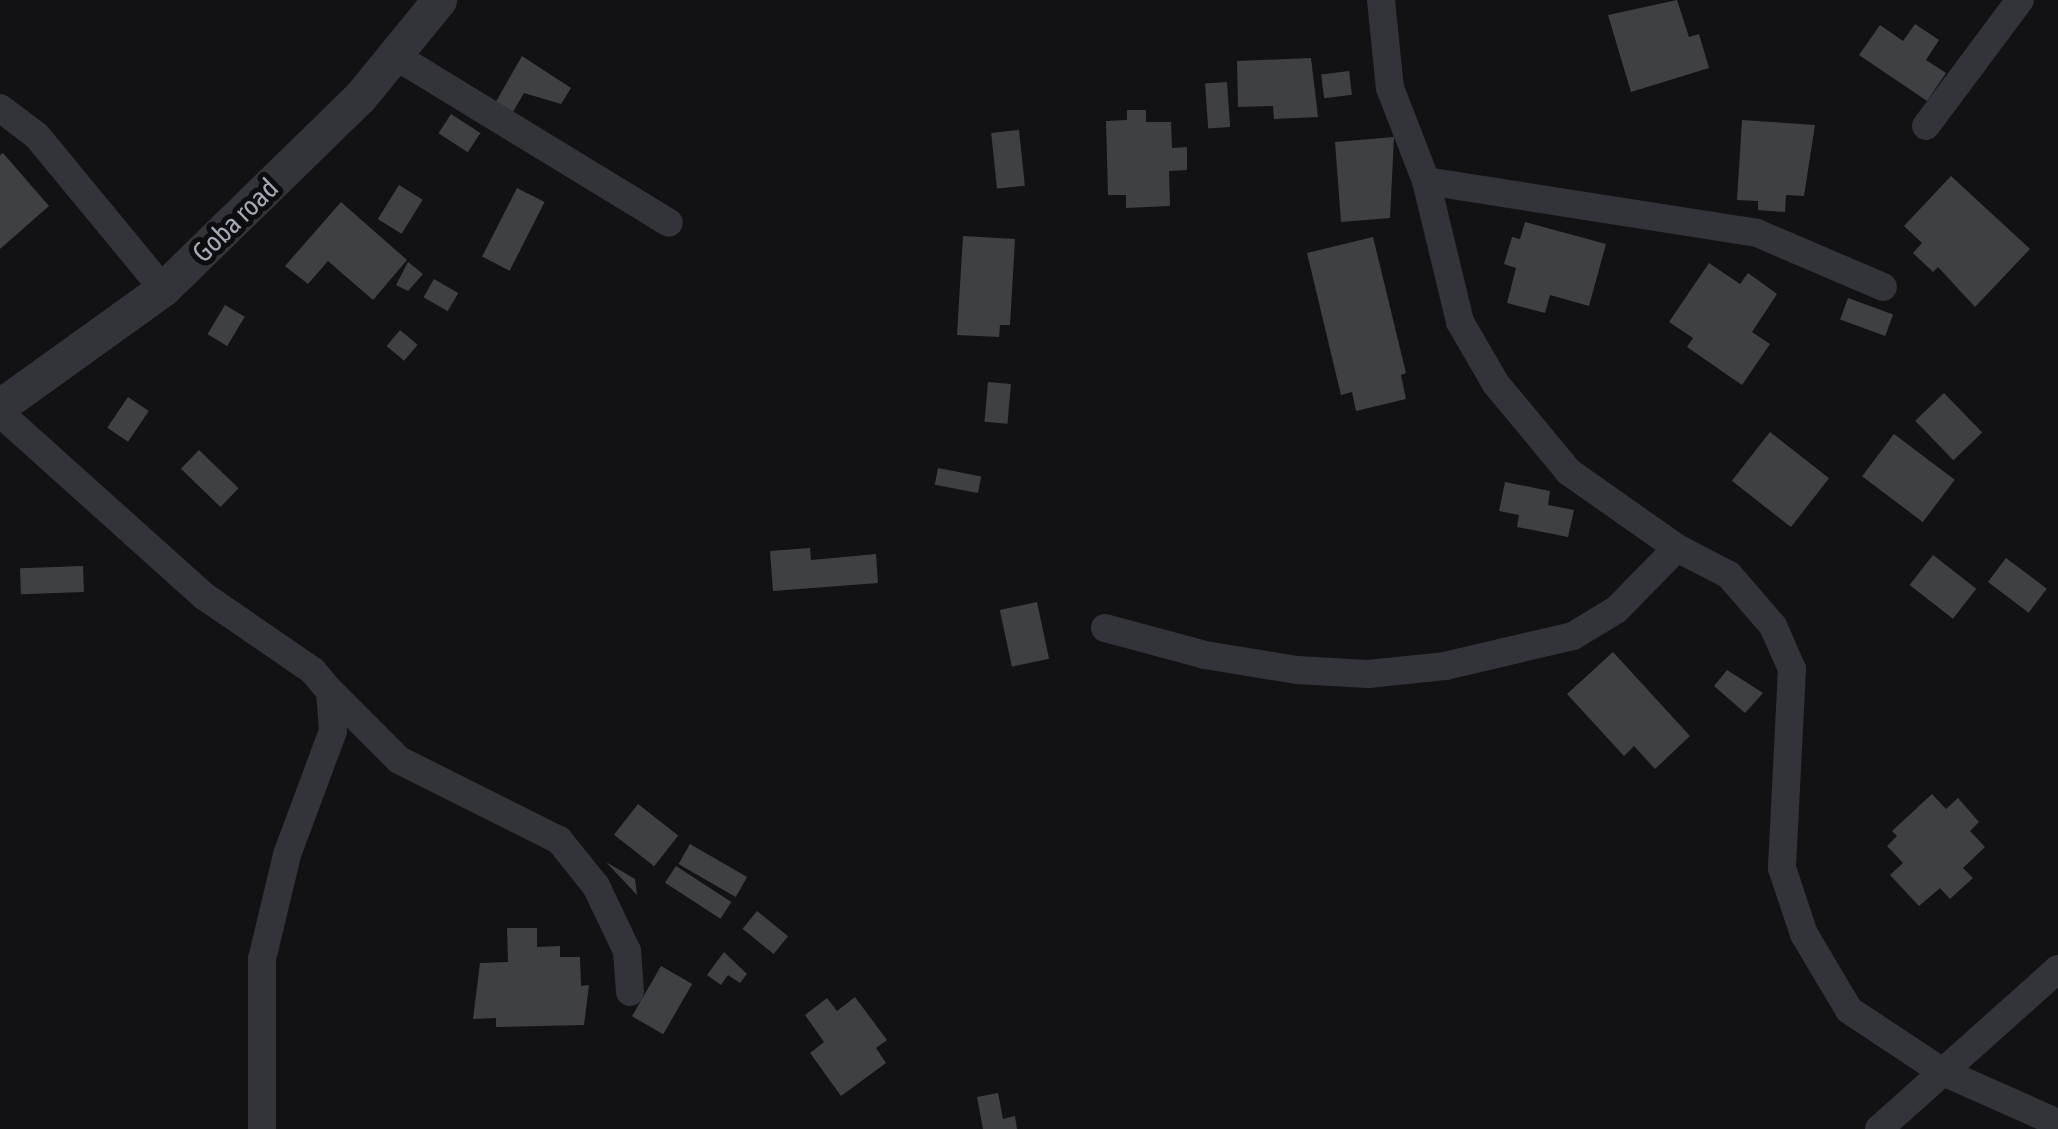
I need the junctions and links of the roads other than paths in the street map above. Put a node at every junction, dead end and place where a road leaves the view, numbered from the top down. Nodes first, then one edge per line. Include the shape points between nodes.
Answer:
1 (439, 0) edge
2 (1381, 0) edge
3 (2020, 0) edge
4 (394, 55) junction
5 (0, 108) edge
6 (1926, 126) dead end
7 (1426, 181) junction
8 (669, 223) dead end
9 (1883, 287) dead end
10 (162, 289) junction
11 (0, 410) edge
12 (1677, 548) junction
13 (1106, 628) dead end
14 (330, 691) junction
15 (2058, 969) edge
16 (630, 992) dead end
17 (1941, 1071) junction
18 (2058, 1123) edge
19 (262, 1129) edge
20 (1879, 1129) edge

1 - 4 street, Goba road
2 - 7 street via 1390,88
3 - 6 street
4 - 8 street
4 - 10 street, Goba road via 298,160
5 - 10 street via 37,136
7 - 9 street via 1757,233
7 - 12 street via 1460,322 1496,384 1569,472
10 - 11 street, Goba road
11 - 14 street via 204,596 313,671
12 - 13 street via 1616,610 1573,636 1445,666 1368,674 1297,670 1204,655
12 - 17 street via 1729,575 1773,626 1792,670 1782,868 1804,934 1849,1010
14 - 16 street via 399,760 558,840 596,886 628,951
14 - 19 street via 333,731 287,855 262,959
15 - 17 street
17 - 18 street
17 - 20 street

